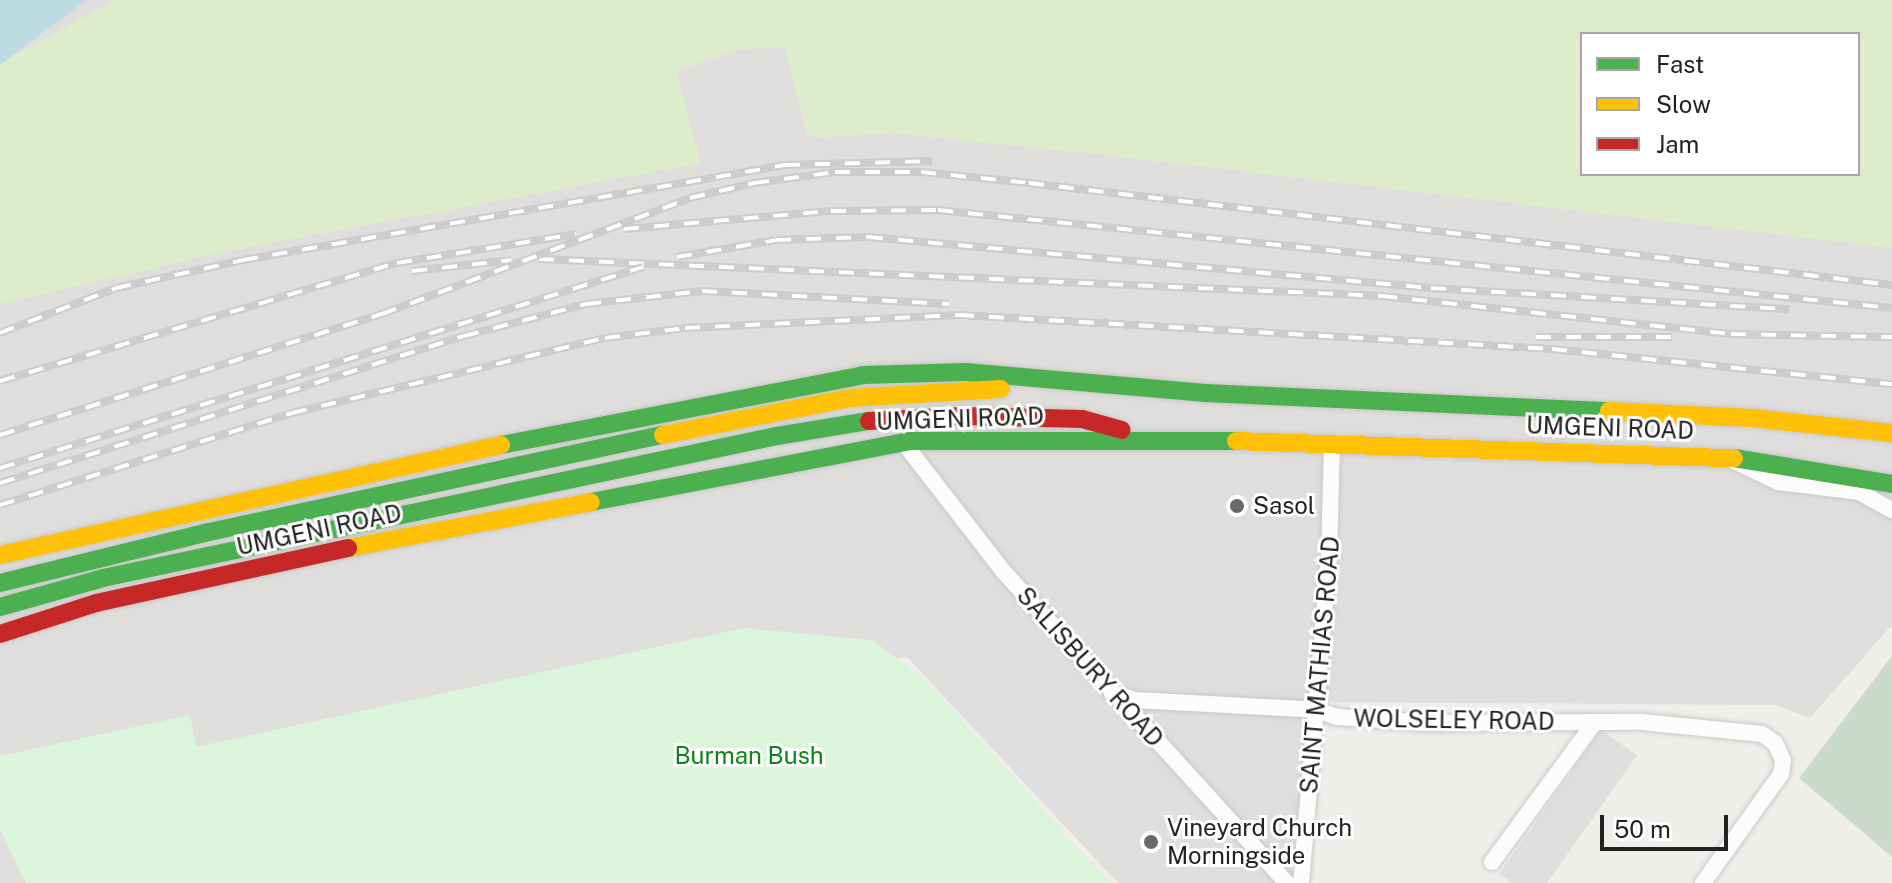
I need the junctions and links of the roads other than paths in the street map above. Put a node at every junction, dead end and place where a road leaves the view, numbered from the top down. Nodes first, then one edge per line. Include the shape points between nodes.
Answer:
1 (1105, 387) junction
2 (1892, 433) edge
3 (1138, 438) junction
4 (903, 442) junction
5 (1332, 446) junction
6 (1729, 458) junction
7 (1892, 484) edge
8 (1892, 510) edge
9 (0, 555) edge
10 (0, 583) edge
11 (0, 607) edge
12 (0, 634) edge
13 (1112, 693) junction
14 (1317, 710) junction
15 (1594, 723) junction
16 (1492, 862) dead end
17 (1287, 883) edge
18 (1301, 883) edge
19 (1703, 883) edge

1 - 2 main road, UMGENI ROAD via 1752,418
1 - 9 main road, UMGENI ROAD via 966,372 806,382
1 - 10 main road via 850,398 330,506
3 - 4 main road, UMGENI ROAD
3 - 5 main road, UMGENI ROAD
3 - 11 main road via 1082,419 962,416 872,421 731,444 326,530 103,578
4 - 12 main road, UMGENI ROAD via 322,553 96,603
4 - 13 street, SALISBURY ROAD via 1003,571
5 - 6 main road, UMGENI ROAD
5 - 14 street, SAINT MATHIAS ROAD
6 - 7 main road, UMGENI ROAD
6 - 8 street via 1778,482 1859,492
13 - 14 street, WOLSELEY ROAD via 1135,700
13 - 17 street, SALISBURY ROAD
14 - 15 street, WOLSELEY ROAD via 1337,717 1427,723
14 - 18 street, SAINT MATHIAS ROAD
15 - 16 street
15 - 19 street, WOLSELEY ROAD via 1740,728 1775,743 1783,760 1765,799

